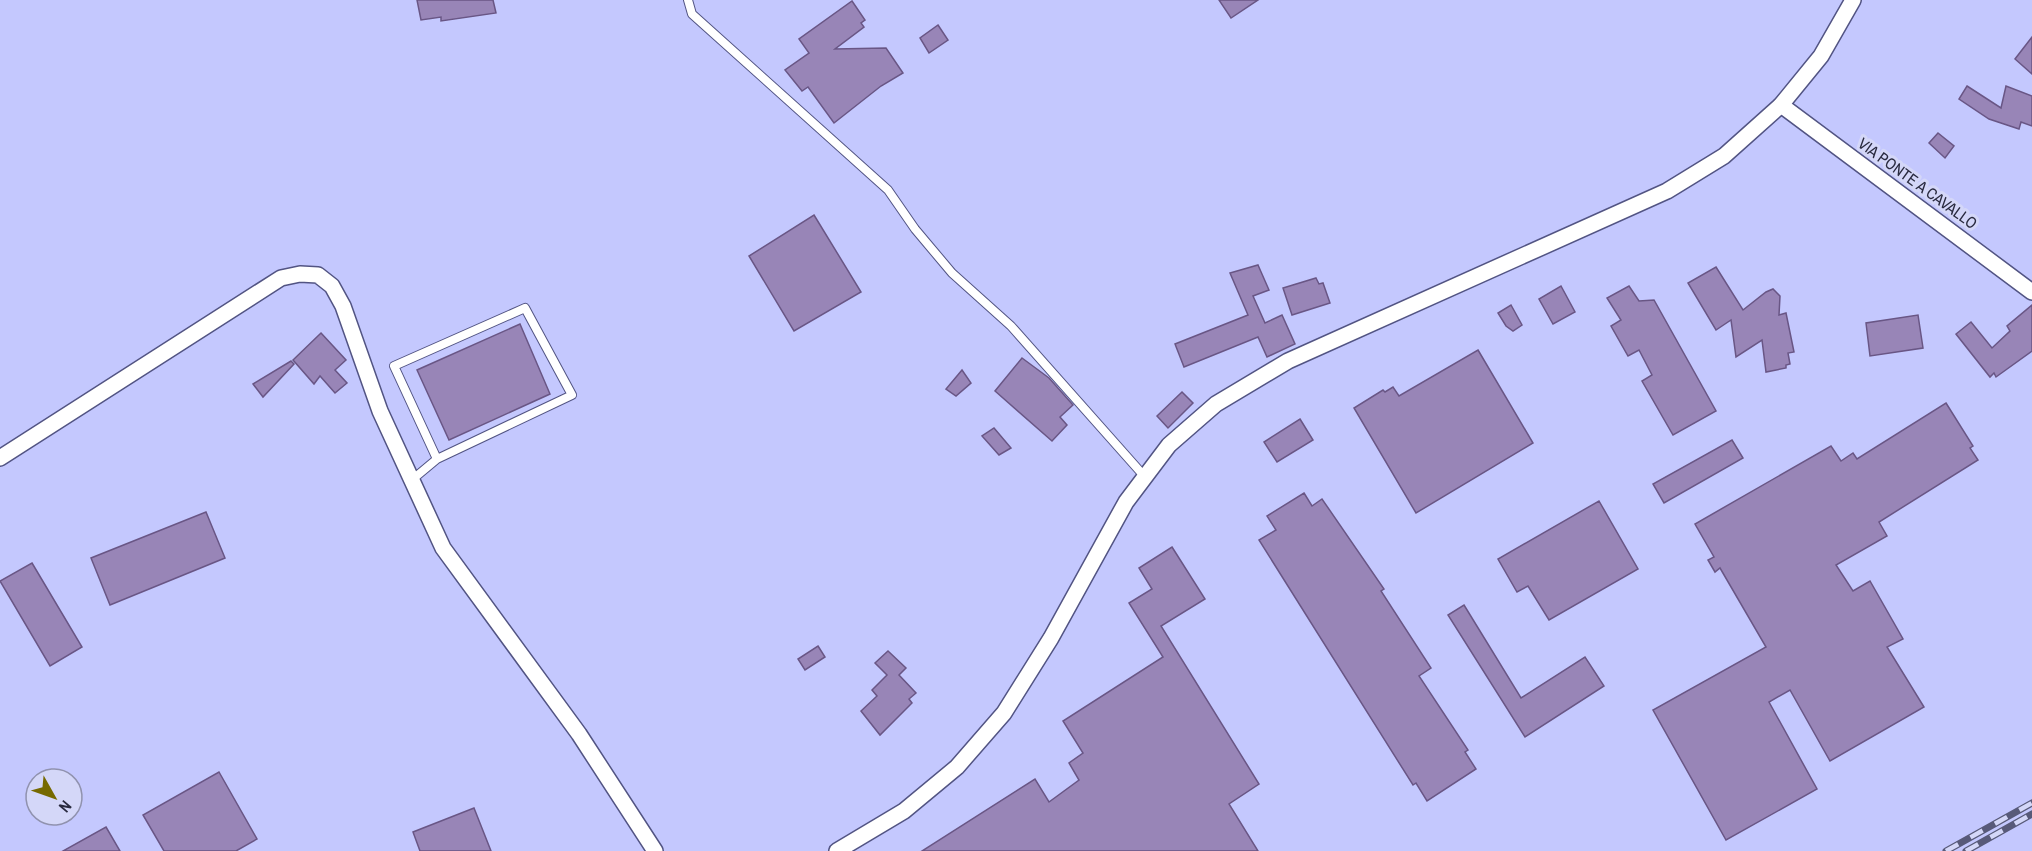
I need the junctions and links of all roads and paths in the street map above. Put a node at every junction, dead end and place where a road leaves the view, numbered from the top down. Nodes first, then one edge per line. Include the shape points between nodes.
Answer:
1 (688, 0) edge
2 (1853, 0) edge
3 (1780, 105) junction
4 (2032, 292) edge
5 (0, 458) edge
6 (437, 459) junction
7 (1145, 477) junction
8 (413, 479) junction
9 (655, 851) edge
10 (838, 851) edge

1 - 7 lane via 692,14 888,190 952,273 1011,326
2 - 3 street via 1821,56
3 - 4 street, VIA PONTE A CAVALLO
3 - 7 street via 1724,156 1666,191 1287,361 1216,404 1169,445
5 - 8 street via 281,278 300,274 318,275 332,286 343,306 380,411
6 - 6 lane via 572,395 525,308 394,366
6 - 8 lane
7 - 10 street via 1126,502 1051,638 1004,713 957,767 913,804
8 - 9 street via 443,548 579,734

